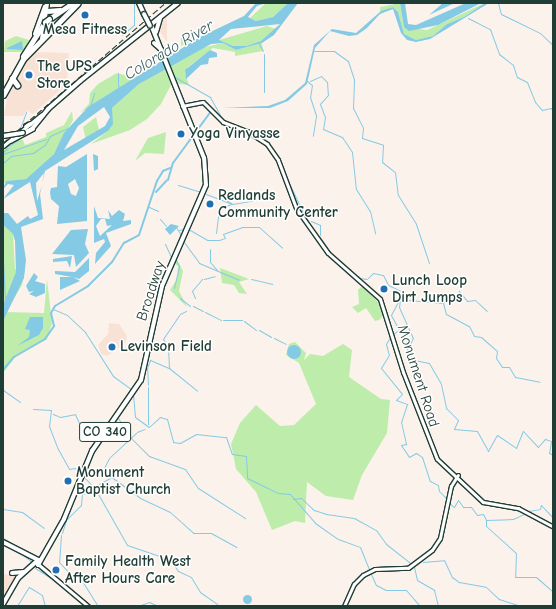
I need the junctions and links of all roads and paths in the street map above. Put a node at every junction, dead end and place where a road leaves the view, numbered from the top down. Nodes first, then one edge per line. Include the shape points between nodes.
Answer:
1 (46, 3) edge
2 (73, 3) edge
3 (78, 3) edge
4 (139, 3) edge
5 (176, 4) edge
6 (67, 7) junction
7 (47, 11) junction
8 (66, 17) junction
9 (151, 25) junction
10 (154, 35) junction
11 (33, 39) junction
12 (159, 39) junction
13 (41, 41) junction
14 (166, 42) dead end
15 (162, 50) junction
16 (8, 82) edge
17 (175, 83) junction
18 (17, 85) dead end
19 (3, 92) edge
20 (3, 95) edge
21 (181, 98) junction
22 (56, 100) junction
23 (189, 104) junction
24 (183, 106) junction
25 (186, 113) junction
26 (42, 114) junction
27 (37, 122) junction
28 (30, 127) junction
29 (193, 133) junction
30 (3, 136) edge
31 (4, 145) edge
32 (204, 156) junction
33 (204, 164) junction
34 (206, 181) junction
35 (458, 476) junction
36 (553, 527) edge
37 (3, 542) edge
38 (39, 562) junction
39 (27, 571) junction
40 (12, 573) dead end
41 (3, 604) edge
42 (88, 606) edge
43 (344, 606) edge

1 - 7 main road
1 - 11 main road
2 - 6 highway
3 - 8 highway
4 - 9 main road, Broadway, bridge
5 - 12 main road via 156,22
5 - 22 main road
5 - 22 main road via 134,41 126,44
6 - 7 highway
6 - 8 highway
6 - 11 highway via 47,21
7 - 13 main road
8 - 13 highway
9 - 10 main road, Broadway
9 - 12 main road, Broadway
10 - 15 main road, Broadway
10 - 15 main road via 154,42
11 - 16 highway
12 - 15 main road, Broadway
13 - 16 highway
14 - 15 main road via 162,44
15 - 17 main road, Broadway
16 - 18 highway
16 - 19 highway
16 - 20 highway
17 - 21 main road, Broadway
17 - 24 main road, Broadway
21 - 23 main road
21 - 24 main road, Broadway
22 - 26 main road
23 - 24 main road, Monument Road
23 - 35 main road, Monument Road via 203,102 225,124 247,131 269,147 296,208 324,248 380,299 431,449
24 - 25 main road, Broadway
25 - 29 main road, Broadway
25 - 29 main road, Broadway
26 - 27 main road
26 - 28 main road
26 - 28 main road
27 - 28 main road
27 - 31 main road via 28,134
28 - 30 main road, bridge via 23,134
28 - 31 main road
29 - 32 main road, Broadway
29 - 33 main road, Broadway
32 - 33 main road
32 - 34 main road, Broadway
33 - 34 main road, Broadway
34 - 38 main road, Broadway / CO 340 via 179,248 179,259 174,260 152,323 143,379 92,451 64,519
35 - 36 main road, Monument Road via 483,502 524,510
35 - 43 main road via 451,486 440,538 432,550 408,568 376,569 363,575 354,584
37 - 38 main road via 24,551
38 - 39 main road, Broadway
38 - 39 main road, Broadway
38 - 42 main road
39 - 40 main road
39 - 41 main road, Broadway

